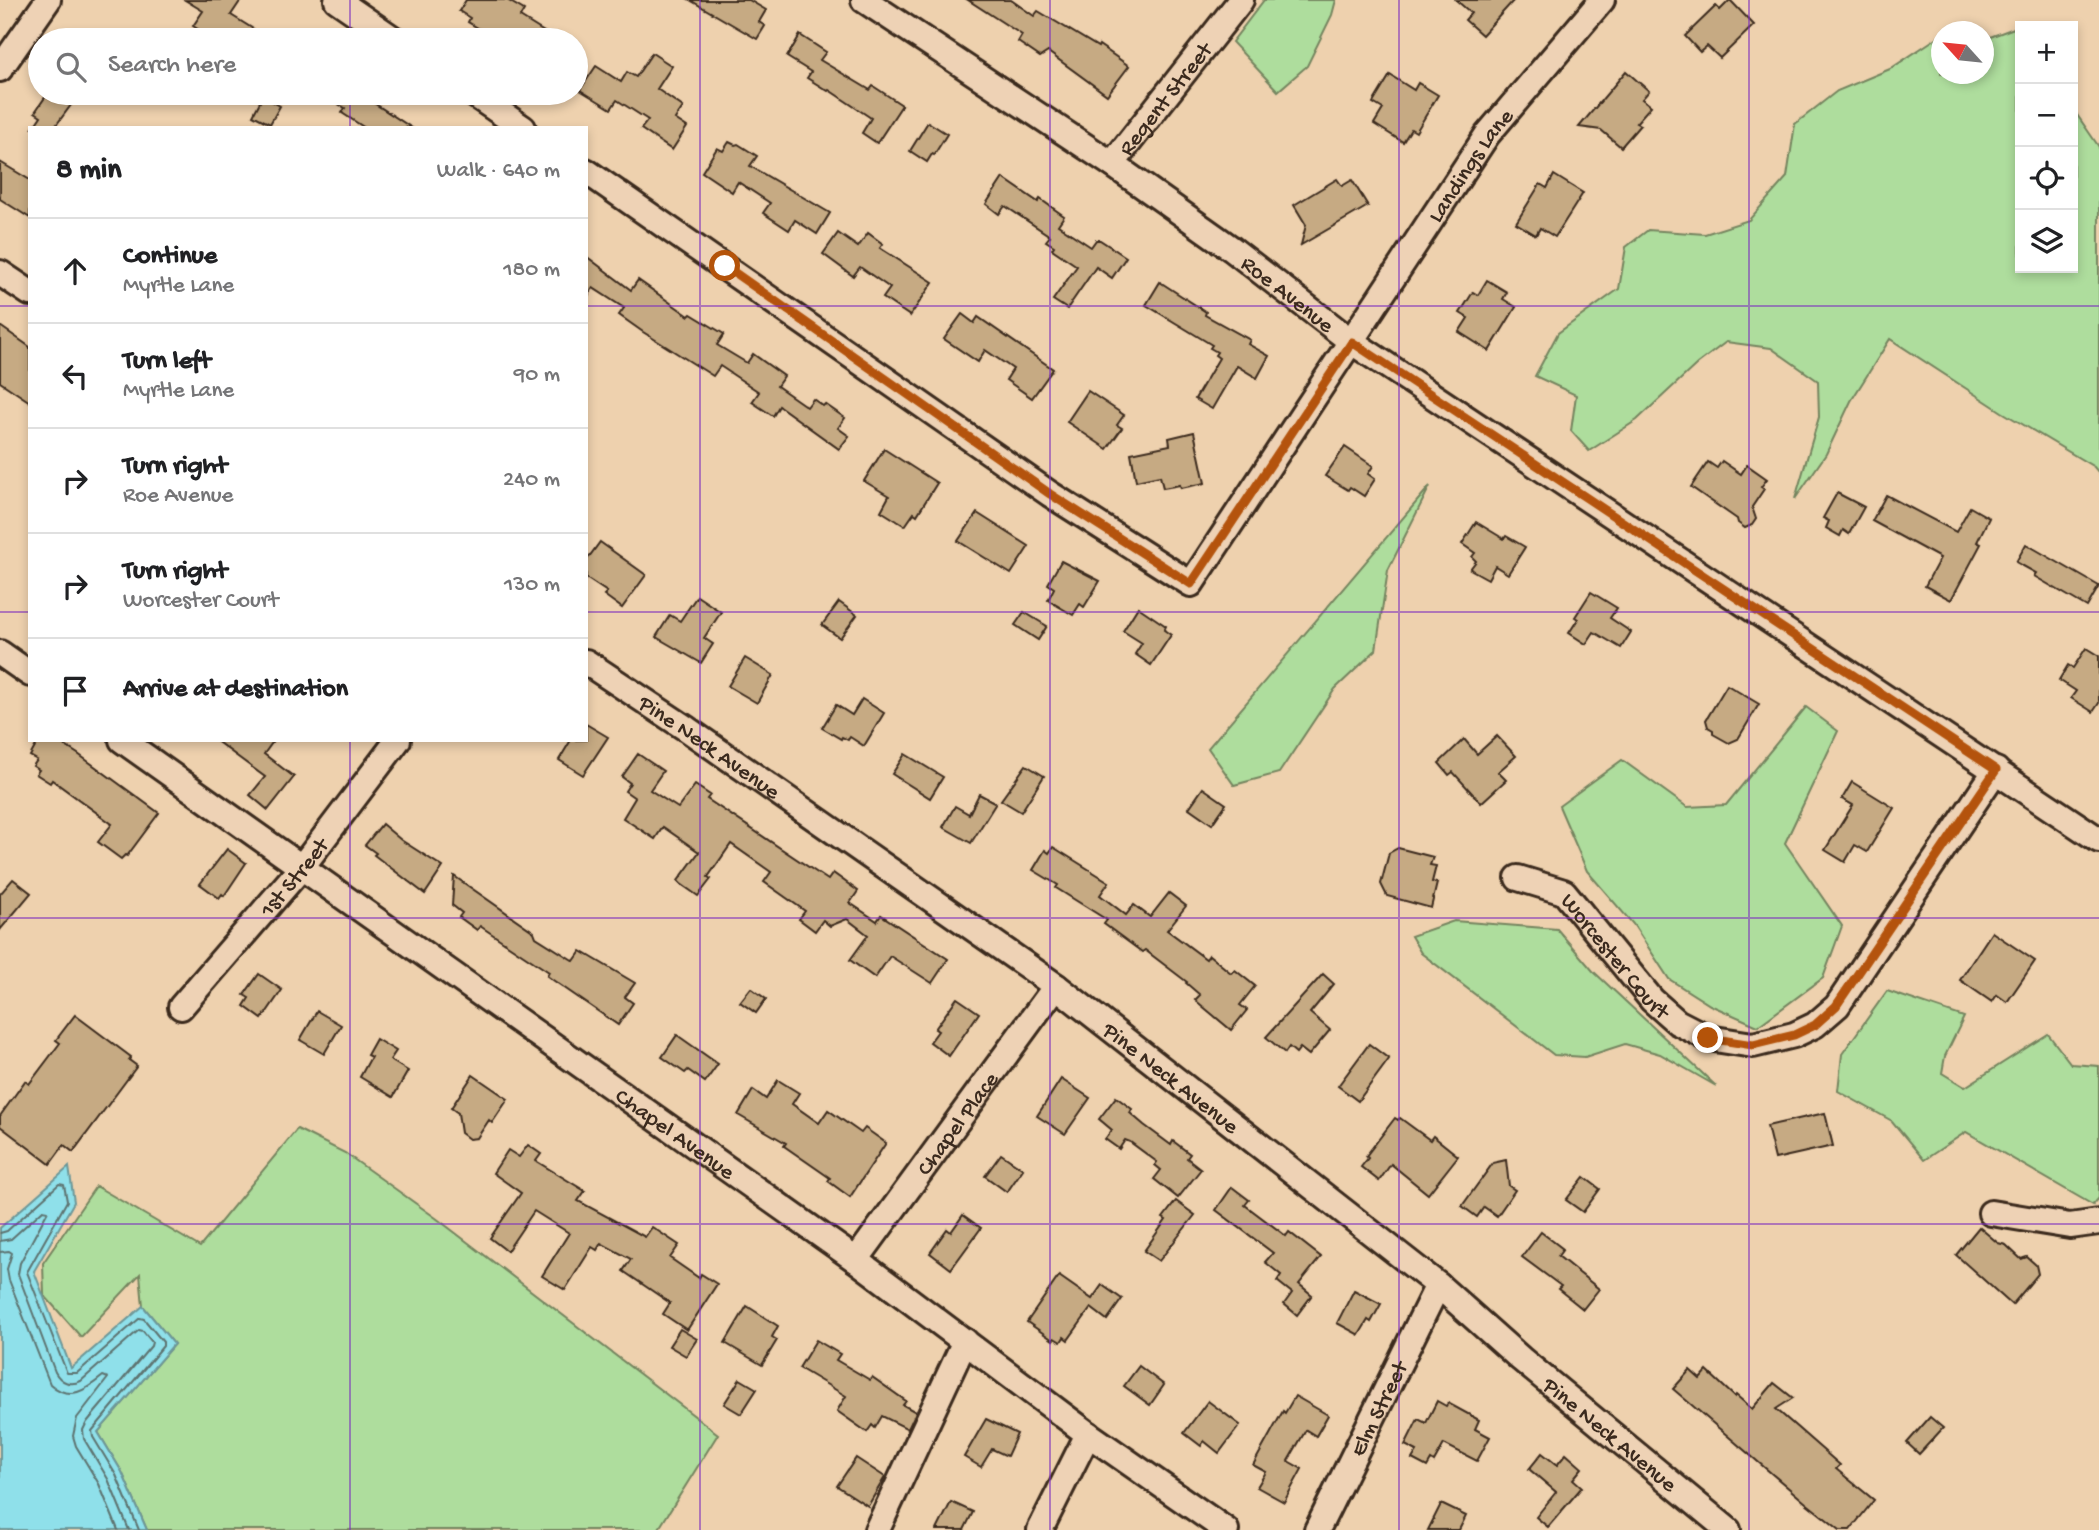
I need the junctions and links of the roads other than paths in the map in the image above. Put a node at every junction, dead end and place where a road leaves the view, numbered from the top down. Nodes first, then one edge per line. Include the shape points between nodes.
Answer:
1 (48, 0) edge
2 (337, 0) edge
3 (864, 0) edge
4 (1241, 0) edge
5 (1602, 0) edge
6 (29, 28) edge
7 (378, 28) edge
8 (28, 29) edge
9 (0, 69) edge
10 (489, 105) edge
11 (520, 126) edge
12 (1112, 164) junction
13 (588, 172) edge
14 (0, 273) edge
15 (28, 292) edge
16 (1352, 342) junction
17 (0, 653) edge
18 (588, 663) edge
19 (28, 673) edge
20 (125, 742) edge
21 (396, 742) edge
22 (1996, 770) junction
23 (2099, 841) edge
24 (301, 868) junction
25 (1518, 878) dead end
26 (1056, 986) junction
27 (181, 1007) dead end
28 (1991, 1213) dead end
29 (2099, 1222) edge
30 (856, 1260) junction
31 (1438, 1285) junction
32 (965, 1341) junction
33 (1088, 1434) junction
34 (877, 1530) edge
35 (1040, 1530) edge
36 (1226, 1530) edge
37 (1317, 1530) edge
38 (1728, 1530) edge

1 - 6 street
2 - 7 street
3 - 12 street, Roe Avenue
4 - 12 street, Regent Street
5 - 16 street, Landings Lane via 1487,135
8 - 9 street
10 - 11 street
12 - 16 street, Roe Avenue
13 - 16 street, Landings Lane via 1050,494 1191,584
14 - 15 street
16 - 22 street, Roe Avenue
17 - 19 street
18 - 26 street, Pine Neck Avenue
20 - 24 street, Chapel Avenue
21 - 24 street, 1st Street
22 - 23 street, Roe Avenue
22 - 25 street, Worcester Court via 1836,1006 1815,1025 1794,1035 1753,1045 1708,1038 1677,1022 1652,1000 1564,892
24 - 27 street, 1st Street
24 - 30 street, Chapel Avenue
26 - 30 street, Chapel Place
26 - 31 street, Pine Neck Avenue
28 - 29 street via 2070,1226
30 - 32 street, Chapel Avenue
31 - 37 street, Elm Street
31 - 38 street, Pine Neck Avenue
32 - 33 street, Chapel Avenue
32 - 34 street
33 - 35 street
33 - 36 street, Chapel Avenue

